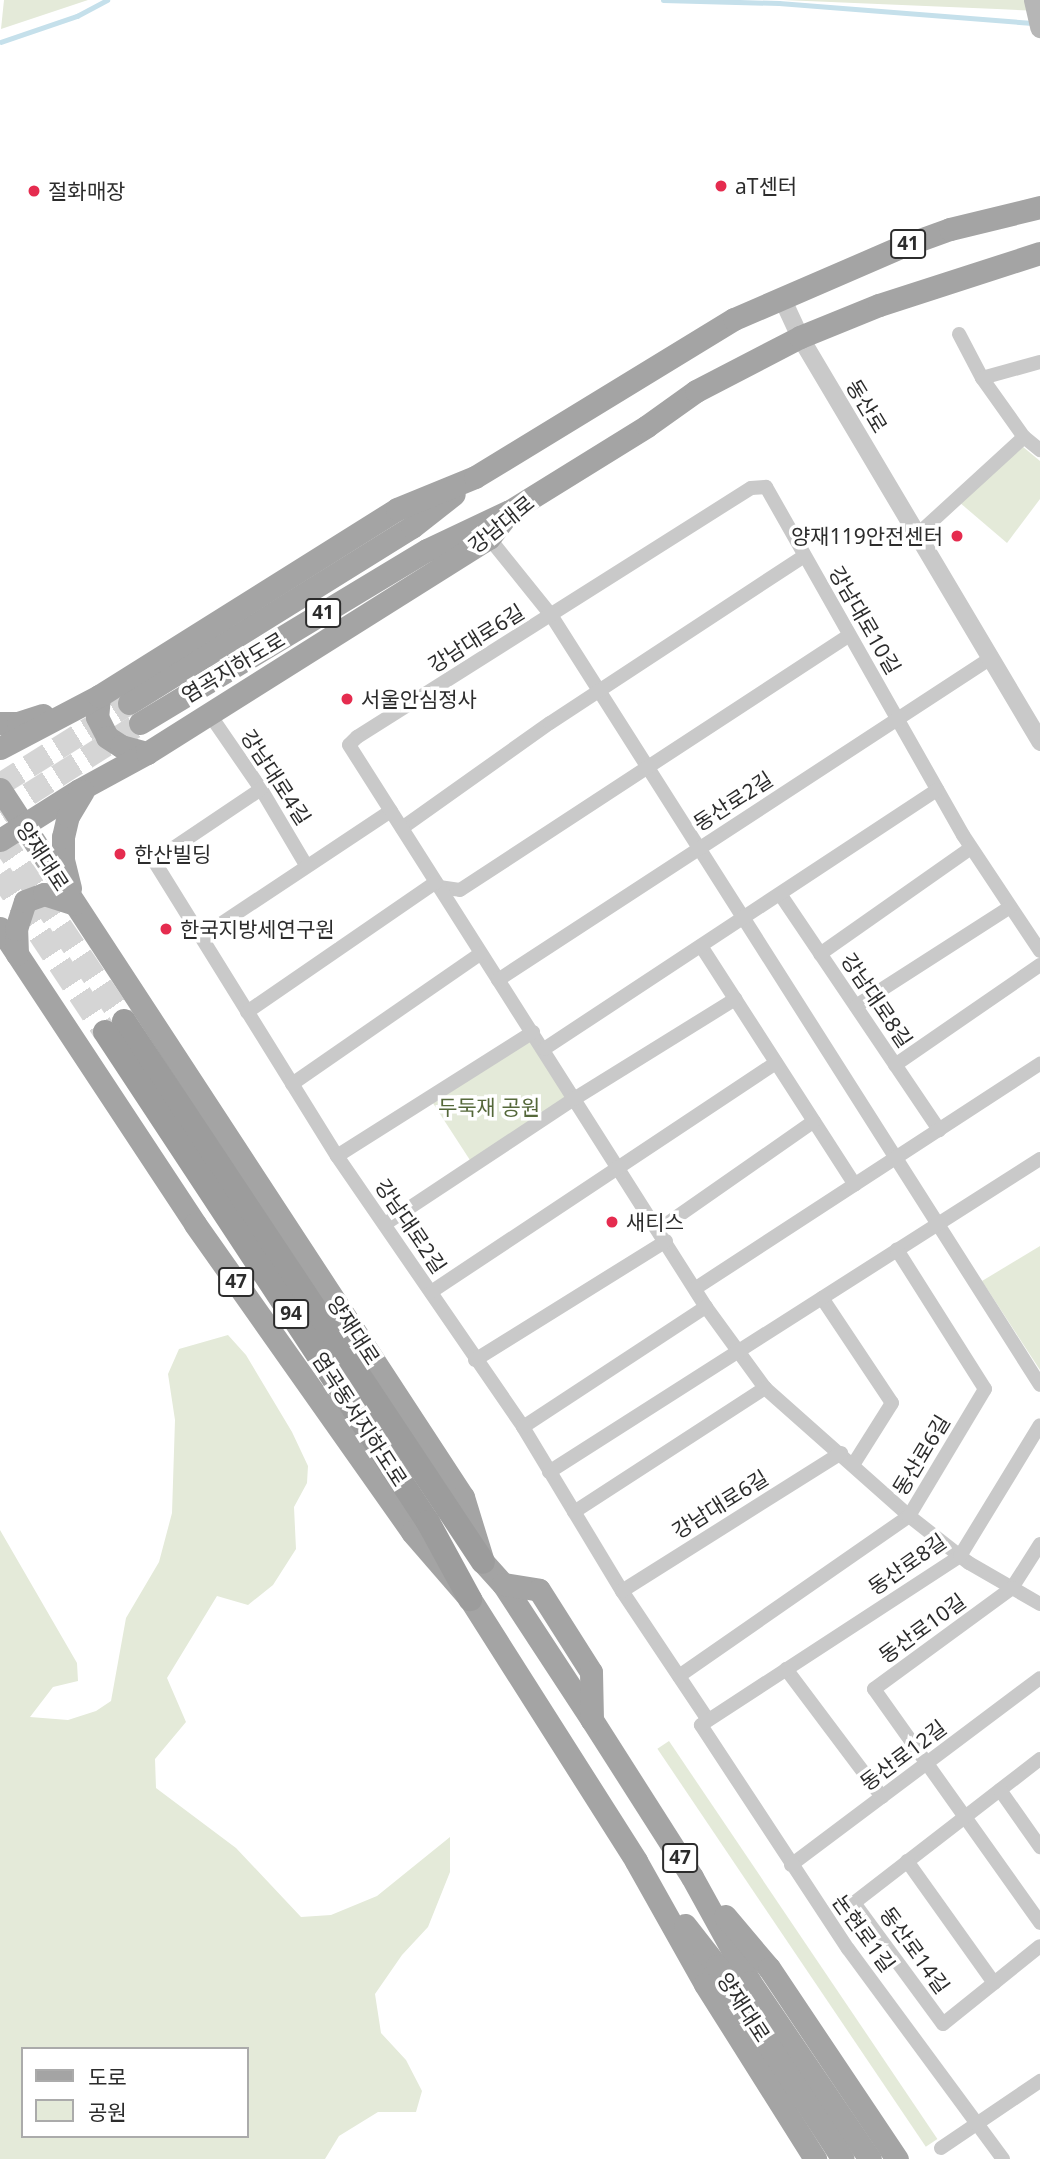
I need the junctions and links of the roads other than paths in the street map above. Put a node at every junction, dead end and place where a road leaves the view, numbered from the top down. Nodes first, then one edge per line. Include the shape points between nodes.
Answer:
1 (1034, 0) edge
2 (1040, 27) edge
3 (1040, 207) edge
4 (1040, 253) edge
5 (782, 298) junction
6 (959, 334) dead end
7 (800, 337) junction
8 (1040, 362) edge
9 (982, 378) junction
10 (1024, 438) junction
11 (1040, 450) edge
12 (475, 477) junction
13 (510, 511) junction
14 (917, 535) junction
15 (489, 538) junction
16 (804, 556) junction
17 (551, 615) junction
18 (849, 635) junction
19 (991, 659) junction
20 (599, 691) junction
21 (99, 696) junction
22 (208, 712) junction
23 (899, 719) junction
24 (0, 723) edge
25 (1040, 742) edge
26 (0, 748) edge
27 (147, 753) junction
28 (647, 765) junction
29 (87, 786) junction
30 (0, 789) edge
31 (261, 789) junction
32 (937, 790) junction
33 (391, 811) junction
34 (23, 825) junction
35 (402, 828) junction
36 (0, 840) edge
37 (971, 848) junction
38 (698, 849) junction
39 (306, 865) junction
40 (437, 885) junction
41 (780, 894) junction
42 (74, 904) junction
43 (1010, 907) junction
44 (743, 918) junction
45 (0, 928) edge
46 (201, 937) junction
47 (701, 946) junction
48 (1040, 951) edge
49 (17, 954) junction
50 (480, 954) junction
51 (820, 954) junction
52 (1040, 965) edge
53 (498, 980) junction
54 (735, 999) junction
55 (856, 1006) junction
56 (247, 1012) junction
57 (533, 1032) junction
58 (544, 1049) junction
59 (776, 1063) junction
60 (1040, 1064) edge
61 (895, 1065) junction
62 (292, 1084) junction
63 (574, 1099) junction
64 (814, 1121) junction
65 (939, 1130) junction
66 (337, 1156) junction
67 (896, 1158) junction
68 (1040, 1159) edge
69 (617, 1167) junction
70 (855, 1185) junction
71 (939, 1223) junction
72 (385, 1224) junction
73 (662, 1236) junction
74 (897, 1250) junction
75 (696, 1288) junction
76 (430, 1292) junction
77 (822, 1298) junction
78 (706, 1307) junction
79 (737, 1352) junction
80 (475, 1360) junction
81 (1040, 1385) edge
82 (765, 1388) junction
83 (1040, 1425) edge
84 (523, 1427) junction
85 (841, 1453) junction
86 (853, 1465) junction
87 (549, 1472) junction
88 (574, 1512) junction
89 (909, 1516) junction
90 (1040, 1544) edge
91 (960, 1556) junction
92 (483, 1562) junction
93 (1012, 1588) junction
94 (622, 1591) junction
95 (471, 1599) junction
96 (1040, 1604) edge
97 (786, 1669) junction
98 (679, 1676) junction
99 (1040, 1678) edge
100 (704, 1722) junction
101 (1040, 1759) edge
102 (927, 1763) junction
103 (1000, 1790) junction
104 (882, 1797) junction
105 (965, 1817) junction
106 (1040, 1847) edge
107 (636, 1861) junction
108 (907, 1861) junction
109 (791, 1865) junction
110 (692, 1877) junction
111 (1040, 1923) edge
112 (1040, 1947) edge
113 (994, 1983) junction
114 (1040, 2081) edge
115 (978, 2122) junction
116 (941, 2148) dead end
117 (815, 2159) edge
118 (843, 2159) edge
119 (870, 2159) edge
120 (897, 2159) edge
121 (1003, 2159) edge

1 - 2 main road
3 - 5 main road, 41 via 950,229
4 - 7 main road, 강남대로 / 41 via 879,305
5 - 7 street, 동산로
5 - 12 main road, 41 via 734,319 661,361
6 - 9 street
7 - 13 main road, 강남대로 / 41 via 696,391
7 - 14 street, 동산로
8 - 9 street
9 - 10 street
10 - 11 street
10 - 14 street
12 - 13 main road, 염곡지하도로 / 41 via 412,527 135,713 427,550
12 - 21 main road via 397,509
13 - 15 main road, 강남대로
14 - 19 street, 동산로
15 - 17 street
15 - 22 main road, 강남대로
16 - 17 street, 강남대로10길 via 766,487 751,488
16 - 18 street, 강남대로10길
16 - 20 street
17 - 20 street
17 - 33 street, 강남대로6길 via 349,746
18 - 23 street, 강남대로10길
18 - 28 street
19 - 23 street, 동산로2길
19 - 25 street, 동산로
20 - 28 street
20 - 35 street
21 - 24 main road via 28,720
21 - 26 main road
21 - 27 main road via 97,717 107,737
22 - 27 main road, 강남대로
22 - 31 street, 강남대로4길
23 - 32 street, 강남대로10길
23 - 38 street, 동산로2길
27 - 29 main road, 강남대로
28 - 38 street
28 - 40 street via 460,890
29 - 34 main road, 강남대로
29 - 42 main road via 71,809 63,837 64,867
30 - 34 main road, 양재대로 / 47
31 - 39 street, 강남대로4길
31 - 46 street, 강남대로2길 via 154,860
32 - 37 street, 강남대로10길
32 - 41 street
33 - 35 street, 강남대로6길
33 - 39 street
34 - 36 main road, 강남대로
34 - 42 main road, 양재대로 / 47
35 - 40 street, 강남대로6길
37 - 43 street, 강남대로10길
37 - 51 street
38 - 44 street
38 - 53 street, 동산로2길
39 - 46 street
40 - 50 street, 강남대로6길
40 - 56 street
41 - 44 street
41 - 51 street, 강남대로8길
42 - 49 main road via 44,894 25,901 16,929
42 - 92 main road, 양재대로 / 47 via 463,1497
43 - 48 street, 강남대로10길
43 - 55 street
44 - 47 street
44 - 67 street
45 - 49 main road, 양재대로 / 47
46 - 56 street, 강남대로2길
47 - 54 street
47 - 58 street
49 - 95 main road, 양재대로 / 47 via 211,1246 412,1532
50 - 53 street, 강남대로6길
50 - 62 street
51 - 55 street, 강남대로8길
52 - 61 street
53 - 57 street, 강남대로6길
54 - 59 street
54 - 63 street
55 - 61 street, 강남대로8길
56 - 62 street, 강남대로2길
57 - 58 street, 강남대로6길
57 - 66 street
58 - 63 street, 강남대로6길
59 - 64 street
59 - 69 street
60 - 65 street
61 - 65 street, 강남대로8길
62 - 66 street, 강남대로2길
63 - 69 street, 강남대로6길
63 - 72 street
64 - 70 street
64 - 73 street
65 - 67 street
66 - 72 street, 강남대로2길
67 - 70 street
67 - 71 street
68 - 71 street
69 - 73 street, 강남대로6길
69 - 76 street
70 - 75 street
71 - 74 street
71 - 81 street
72 - 76 street, 강남대로2길
73 - 75 street, 강남대로6길
73 - 80 street
74 - 77 street
74 - 89 street, 동산로6길 via 985,1390
75 - 78 street, 강남대로6길
76 - 80 street, 강남대로2길
77 - 79 street
77 - 86 street via 892,1403
78 - 79 street, 강남대로6길
78 - 84 street
79 - 82 street, 강남대로6길
79 - 87 street
80 - 84 street, 강남대로2길
82 - 85 street, 강남대로6길
82 - 88 street
83 - 91 street, 동산로8길
84 - 87 street, 강남대로2길
85 - 86 street, 강남대로6길
85 - 94 street, 강남대로6길
86 - 89 street, 강남대로6길
87 - 88 street, 강남대로2길
88 - 94 street, 강남대로2길
89 - 91 street, 강남대로6길
89 - 98 street, 동산로6길
90 - 93 street, 동산로10길
91 - 93 street, 강남대로6길
91 - 97 street, 동산로8길
92 - 95 highway, 염곡동서지하도로 / 94 via 114,1026 428,1522
92 - 110 main road, 양재대로 / 47 via 503,1584
93 - 96 street, 강남대로6길
93 - 102 street, 동산로10길 via 874,1689
94 - 98 street, 강남대로2길
95 - 107 main road, 양재대로 / 47
97 - 100 street, 동산로8길
97 - 104 street
98 - 100 street, 강남대로2길
99 - 102 street, 동산로12길
100 - 109 street, 논현로1길
101 - 103 street
102 - 104 street, 동산로12길
102 - 105 street, 동산로10길
103 - 105 street
103 - 106 street
104 - 109 street, 동산로12길
105 - 108 street
105 - 111 street, 동산로10길
107 - 117 main road, 양재대로 / 47 via 705,1984
107 - 118 main road, 양재대로 / 47 via 717,1966
108 - 113 street
108 - 113 street, 동산로14길 via 854,1903 943,2024
109 - 115 street, 논현로1길
110 - 119 main road, 양재대로 / 47 via 750,1982
110 - 120 main road, 양재대로 via 769,1968
112 - 113 street, 동산로14길
114 - 115 street
115 - 116 street
115 - 121 street, 논현로1길

